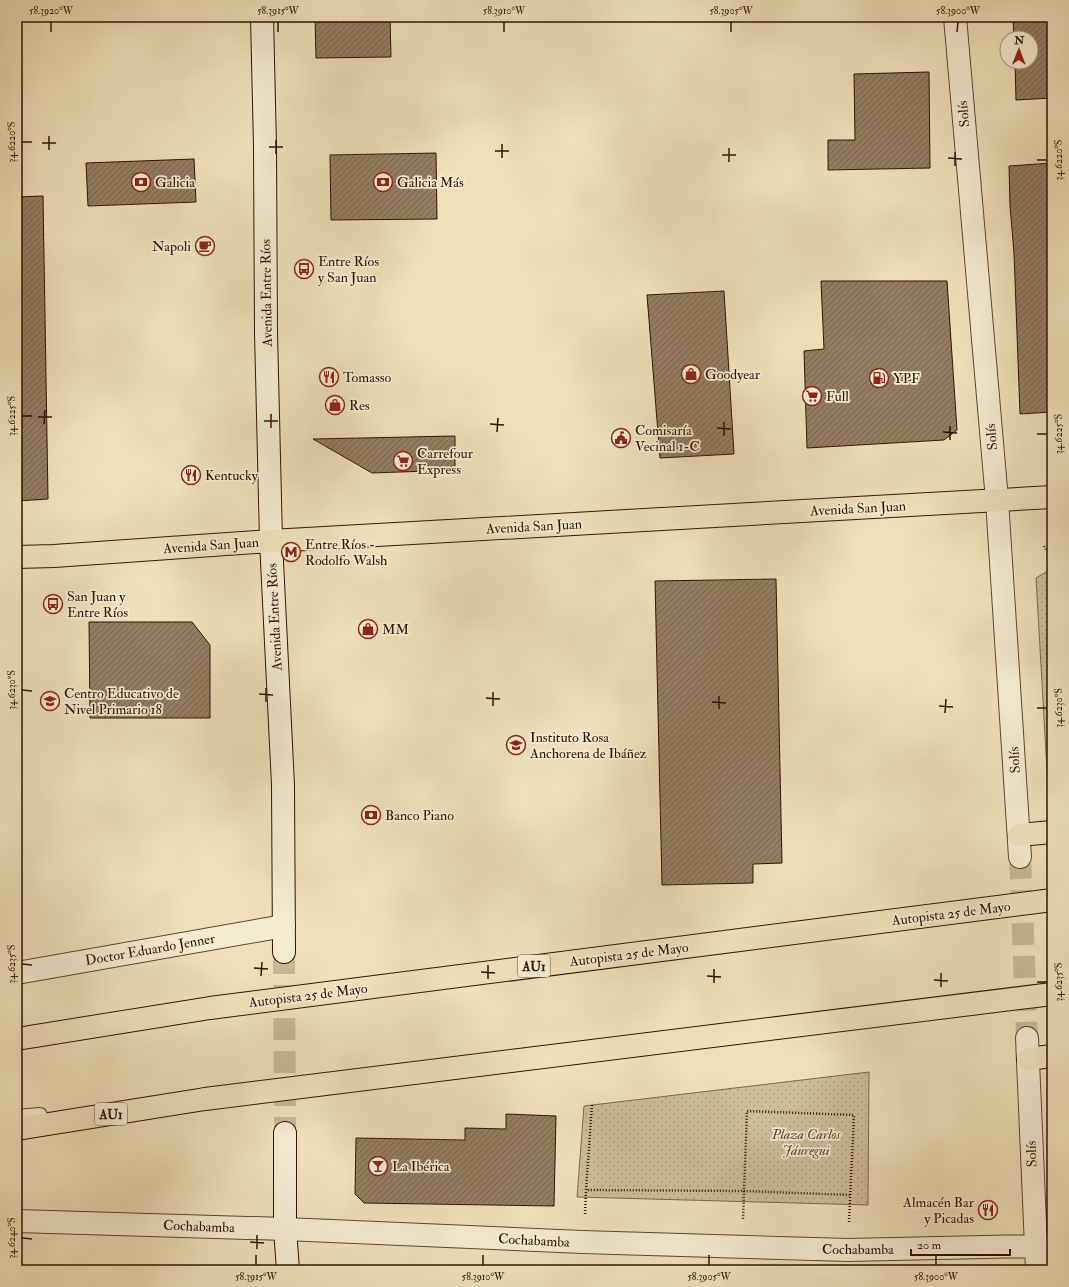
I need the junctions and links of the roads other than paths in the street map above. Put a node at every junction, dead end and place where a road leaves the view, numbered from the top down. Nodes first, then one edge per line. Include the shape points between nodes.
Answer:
1 (262, 17) edge
2 (955, 17) edge
3 (1052, 497) edge
4 (997, 500) junction
5 (271, 541) junction
6 (17, 558) edge
7 (1052, 832) edge
8 (1019, 835) junction
9 (1020, 857) tunnel mouth
10 (1052, 900) edge
11 (284, 926) junction
12 (284, 952) tunnel mouth
13 (17, 973) edge
14 (1052, 994) edge
15 (17, 1039) edge
16 (1027, 1048) joint
17 (1052, 1056) edge
18 (205, 1099) junction
19 (17, 1118) edge
20 (17, 1129) edge
21 (285, 1133) tunnel mouth
22 (17, 1221) edge
23 (285, 1229) junction
24 (1043, 1245) edge
25 (288, 1270) edge
26 (1037, 1270) edge

1 - 5 street, Avenida Entre Ríos
2 - 4 street, Solís
3 - 4 main road, Avenida San Juan
4 - 5 main road, Avenida San Juan
4 - 8 street, Solís
5 - 6 main road, Avenida San Juan
5 - 11 street, Avenida Entre Ríos via 283,785
7 - 8 main road
8 - 9 street, Solís
10 - 15 main road, Autopista 25 de Mayo / AU1, bridge via 210,1008
11 - 12 street, Avenida Entre Ríos
11 - 13 street, Doctor Eduardo Jenner
14 - 18 main road, AU1, bridge
16 - 17 main road
16 - 24 street, Solís
18 - 19 lane
18 - 20 main road, AU1
21 - 23 street
22 - 23 street, Cochabamba
23 - 24 street, Cochabamba via 848,1250
23 - 25 street
24 - 26 street, Solís

